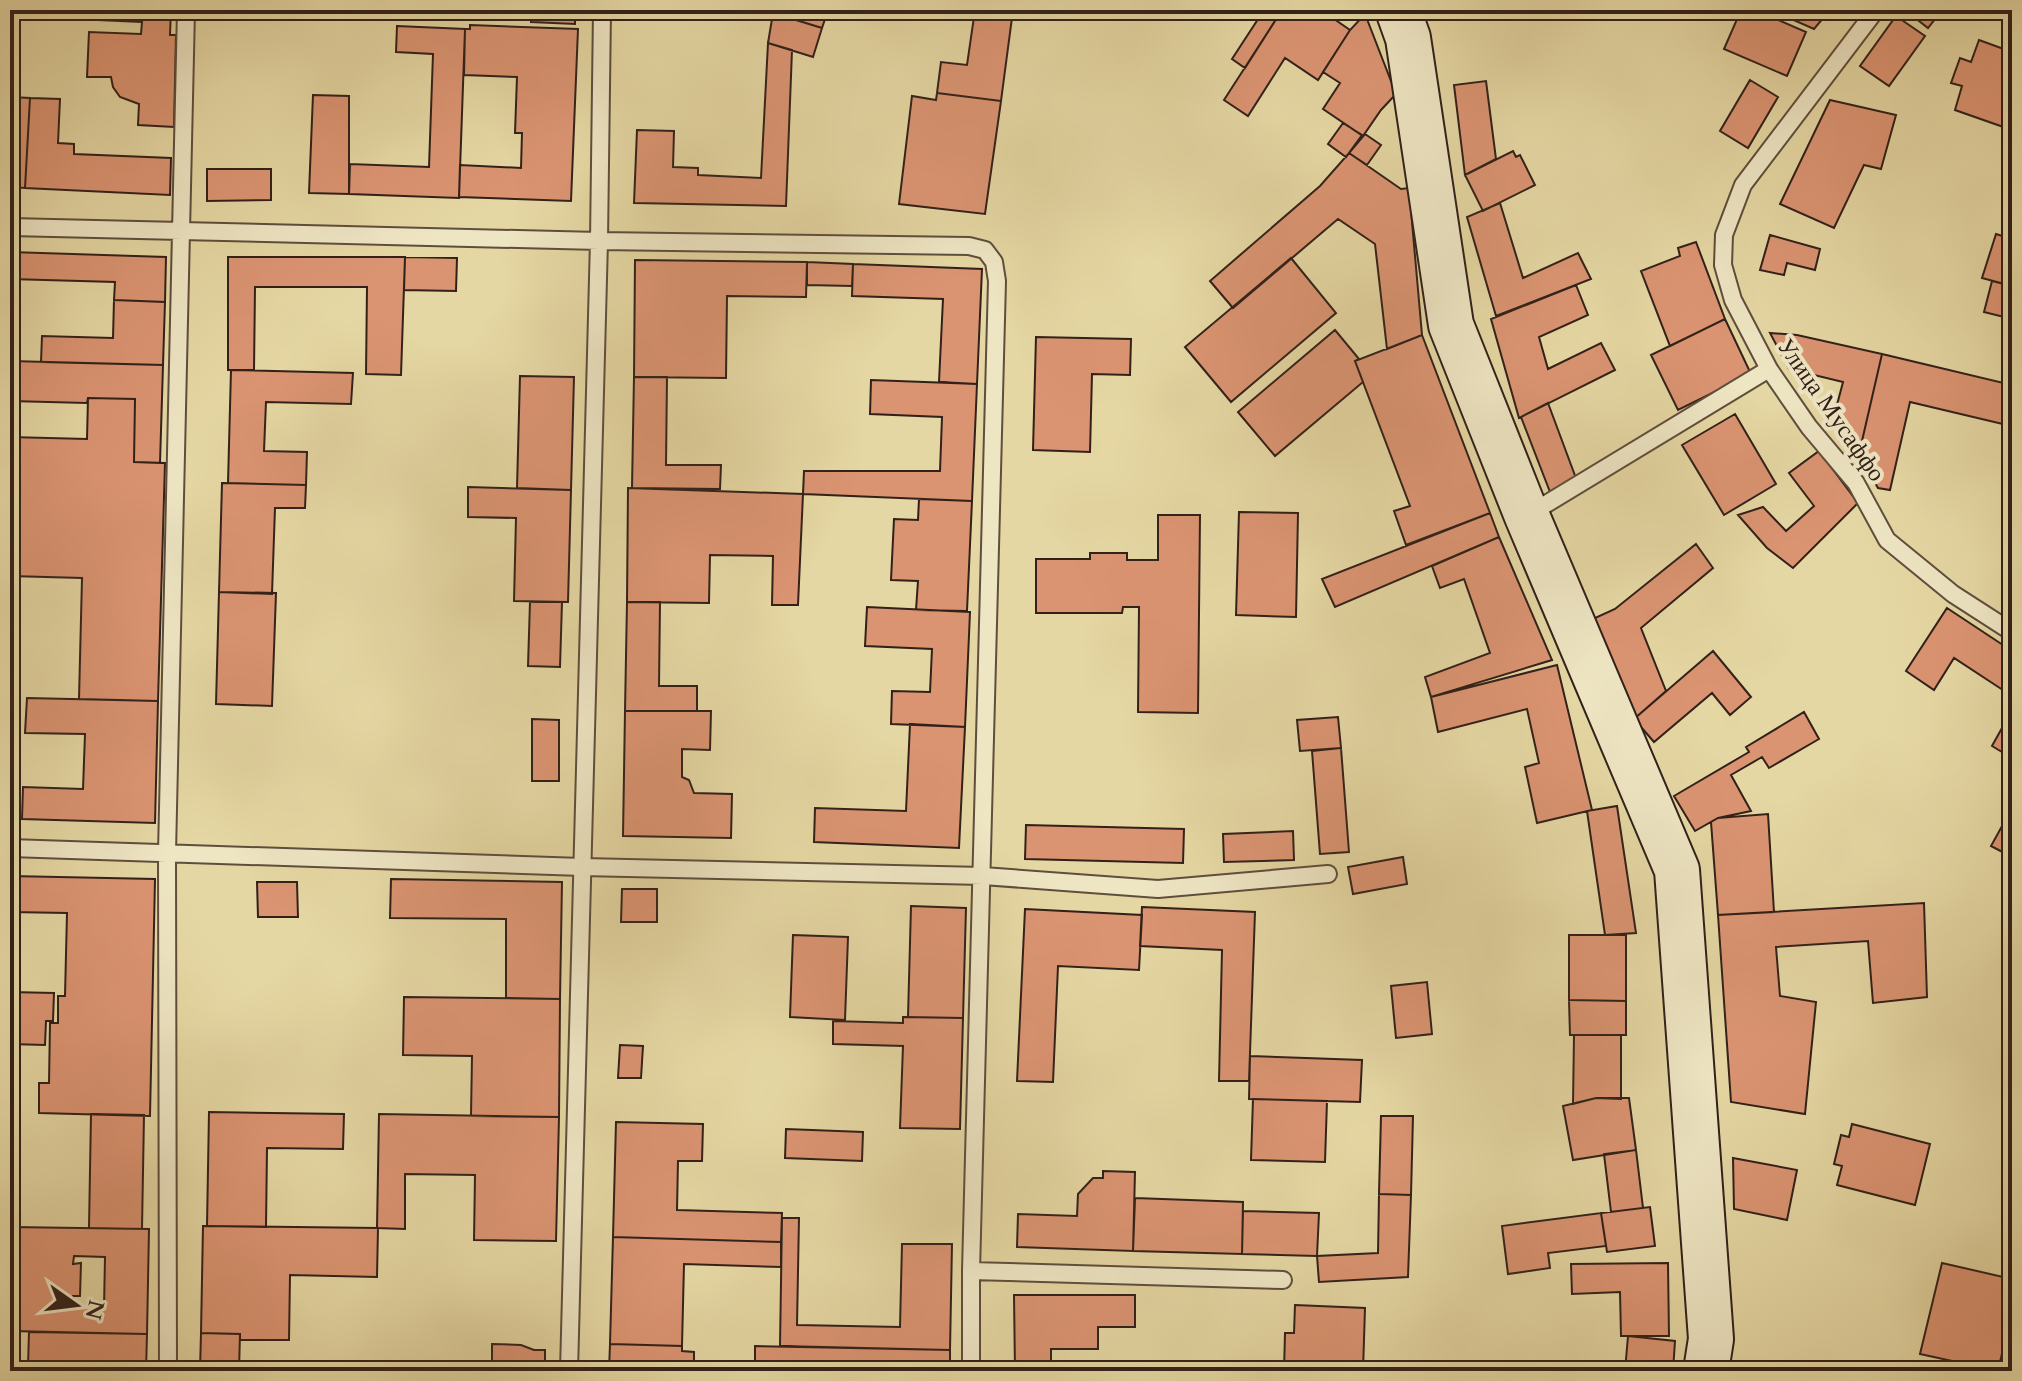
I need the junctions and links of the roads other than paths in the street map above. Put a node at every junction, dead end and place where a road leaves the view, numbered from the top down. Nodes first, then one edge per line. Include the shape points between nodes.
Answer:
1 (186, 10) edge
2 (602, 10) edge
3 (1398, 10) edge
4 (1876, 10) edge
5 (10, 227) edge
6 (183, 232) junction
7 (599, 241) junction
8 (1769, 369) junction
9 (1527, 516) junction
10 (2012, 631) edge
11 (10, 848) edge
12 (167, 853) junction
13 (582, 867) junction
14 (1328, 874) dead end
15 (983, 876) junction
16 (971, 1271) junction
17 (1283, 1280) dead end
18 (168, 1371) edge
19 (569, 1371) edge
20 (971, 1371) edge
21 (1706, 1371) edge

1 - 6 lane
2 - 7 lane
3 - 9 street via 1408,38 1451,325
4 - 8 lane, Улица Mусаффо via 1743,185 1724,235 1723,265 1733,300
5 - 6 lane
6 - 7 lane
6 - 12 lane
7 - 13 lane
7 - 15 lane via 969,246 985,250 994,262
8 - 9 lane
8 - 10 lane, Улица Mусаффо via 1856,483 1887,540 1953,594
9 - 21 street via 1677,870 1711,1339
11 - 12 lane
12 - 13 lane
12 - 18 lane
13 - 15 lane
13 - 19 lane
14 - 15 lane via 1158,889
15 - 16 lane
16 - 17 lane
16 - 20 lane

